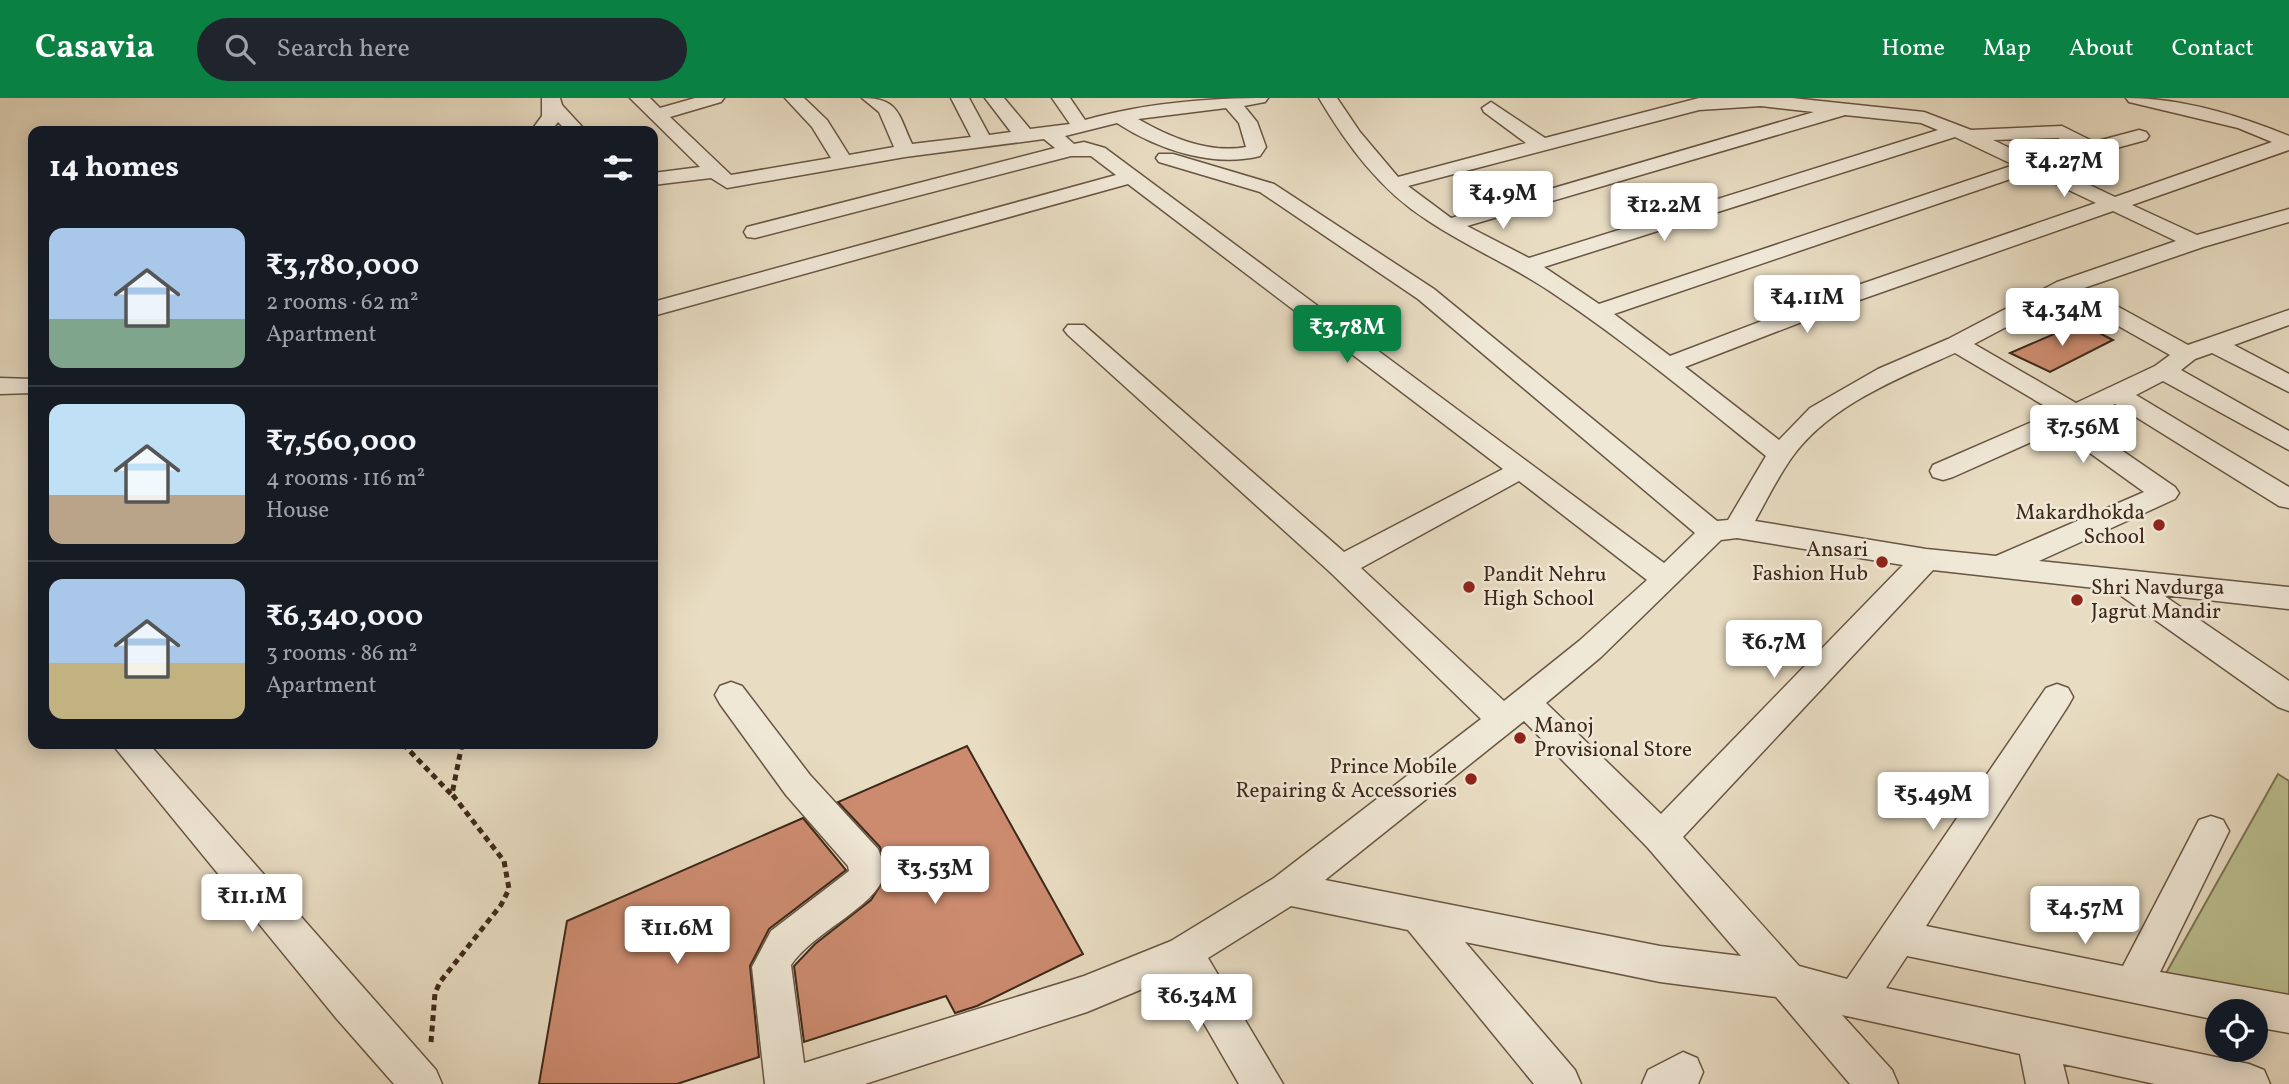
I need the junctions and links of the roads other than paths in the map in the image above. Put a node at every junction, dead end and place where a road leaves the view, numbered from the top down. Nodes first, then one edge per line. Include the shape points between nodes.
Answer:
1 (639, 98) edge
2 (715, 98) edge
3 (794, 98) edge
4 (871, 98) edge
5 (960, 98) edge
6 (994, 98) edge
7 (1061, 98) edge
8 (1259, 98) edge
9 (1328, 98) edge
10 (2136, 98) edge
11 (1760, 99) edge
12 (1229, 100) edge
13 (553, 103) edge
14 (1491, 108) dead end
15 (1844, 109) junction
16 (657, 114) junction
17 (1120, 116) junction
18 (545, 126) edge
19 (573, 126) edge
20 (1082, 127) junction
21 (1964, 133) junction
22 (1037, 134) junction
23 (2139, 136) dead end
24 (983, 141) junction
25 (2288, 143) edge
26 (1541, 145) junction
27 (2092, 149) junction
28 (1070, 150) junction
29 (905, 151) junction
30 (1166, 158) dead end
31 (844, 163) junction
32 (2033, 165) junction
33 (716, 171) junction
34 (1131, 177) junction
35 (658, 178) edge
36 (1393, 184) junction
37 (2115, 205) junction
38 (2289, 215) edge
39 (1449, 225) junction
40 (2258, 226) junction
41 (755, 232) dead end
42 (2289, 240) edge
43 (2195, 242) junction
44 (1527, 266) junction
45 (2065, 286) junction
46 (658, 308) edge
47 (1594, 313) junction
48 (2282, 326) edge
49 (1076, 330) dead end
50 (1956, 344) junction
51 (2214, 344) junction
52 (2186, 354) junction
53 (1668, 365) junction
54 (2164, 371) junction
55 (2289, 384) edge
56 (0, 386) edge
57 (28, 386) edge
58 (2118, 395) junction
59 (2073, 412) junction
60 (2289, 442) edge
61 (1780, 454) junction
62 (1943, 471) dead end
63 (1508, 476) dead end
64 (2289, 499) edge
65 (1724, 530) junction
66 (1926, 559) junction
67 (1341, 566) junction
68 (2001, 566) junction
69 (1666, 579) junction
70 (2120, 579) junction
71 (2289, 598) edge
72 (730, 695) dead end
73 (2057, 696) dead end
74 (2289, 698) edge
75 (1513, 710) junction
76 (133, 749) edge
77 (2211, 831) dead end
78 (1661, 837) junction
79 (1287, 889) junction
80 (1420, 917) junction
81 (1898, 937) junction
82 (1184, 953) junction
83 (1784, 980) junction
84 (2133, 986) junction
85 (1856, 1000) junction
86 (2289, 1014) edge
87 (2037, 1038) junction
88 (421, 1084) edge
89 (786, 1084) edge
90 (802, 1084) edge
91 (1262, 1084) edge
92 (1560, 1084) edge
93 (1877, 1084) edge
94 (2047, 1084) edge
95 (2249, 1084) edge

1 - 16 street
2 - 16 street
3 - 31 street via 820,124
4 - 29 street via 887,109
5 - 24 street
6 - 22 street
7 - 20 street
8 - 12 street
9 - 36 street via 1356,145
10 - 25 street via 2244,124
11 - 15 street
11 - 26 street via 1699,104
12 - 17 street
12 - 17 street via 1248,122 1256,147 1253,152 1224,153 1162,140
13 - 18 street via 551,120
13 - 19 street
14 - 26 street
15 - 21 street via 1924,118
15 - 39 street
16 - 33 street
17 - 20 street
20 - 22 street
21 - 27 street via 2062,132
21 - 32 street
21 - 44 street
22 - 24 street
22 - 28 street
23 - 27 street
24 - 29 street
25 - 37 street
26 - 36 street
27 - 32 street
28 - 34 street via 1092,149
28 - 41 street
29 - 31 street
30 - 65 street via 1266,188 1426,295
31 - 33 street via 727,182
32 - 37 street
32 - 47 street
33 - 35 street
34 - 46 street
34 - 69 street
36 - 39 street
37 - 43 street
37 - 53 street via 1843,298
38 - 40 street
39 - 44 street
40 - 42 street
40 - 43 street
43 - 45 street
44 - 47 street
45 - 50 street
45 - 52 street
47 - 53 street
48 - 51 street
49 - 67 street
50 - 59 street
50 - 61 street via 1887,373 1819,414
51 - 52 street
51 - 55 street
52 - 54 street
53 - 61 street
54 - 58 street
54 - 60 street
56 - 57 street
58 - 59 street
58 - 64 street
59 - 62 street
59 - 68 street via 2068,426 2165,492
61 - 65 street
63 - 67 street
65 - 66 street
65 - 69 street
66 - 68 street
66 - 78 street
67 - 75 street
68 - 70 street
69 - 75 street via 1590,649
70 - 71 street
70 - 74 street
72 - 89 street via 798,785 865,860 867,873 859,886 783,941 774,954 771,967
73 - 81 street
75 - 78 street
75 - 79 street
76 - 88 street
77 - 84 street
78 - 83 street
79 - 80 street
79 - 82 street
80 - 83 street via 1660,964
80 - 92 street
81 - 84 street
81 - 85 street
82 - 90 street via 1087,994
82 - 91 street
83 - 85 street
83 - 93 street
84 - 86 street
85 - 87 street
87 - 94 street
87 - 95 street

